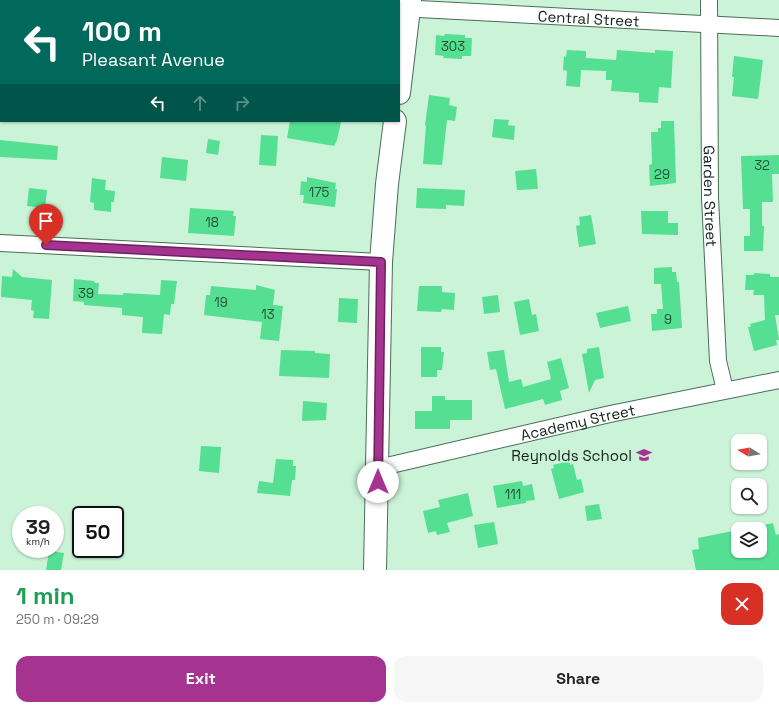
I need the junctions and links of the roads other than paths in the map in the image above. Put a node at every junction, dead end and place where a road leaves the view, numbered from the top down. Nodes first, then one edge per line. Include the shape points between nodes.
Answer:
1 (709, 0) edge
2 (406, 6) edge
3 (709, 23) junction
4 (779, 28) edge
5 (400, 81) edge
6 (395, 122) edge
7 (0, 243) edge
8 (381, 262) junction
9 (779, 380) edge
10 (725, 390) junction
11 (378, 468) junction
12 (375, 570) edge

1 - 3 street, Garden Street
2 - 3 street, Central Street
2 - 5 main road
3 - 4 street, Central Street
3 - 10 street, Garden Street via 710,206 718,361
6 - 8 main road
7 - 8 street
8 - 11 main road
9 - 10 street, Academy Street
10 - 11 street, Academy Street
11 - 12 main road

